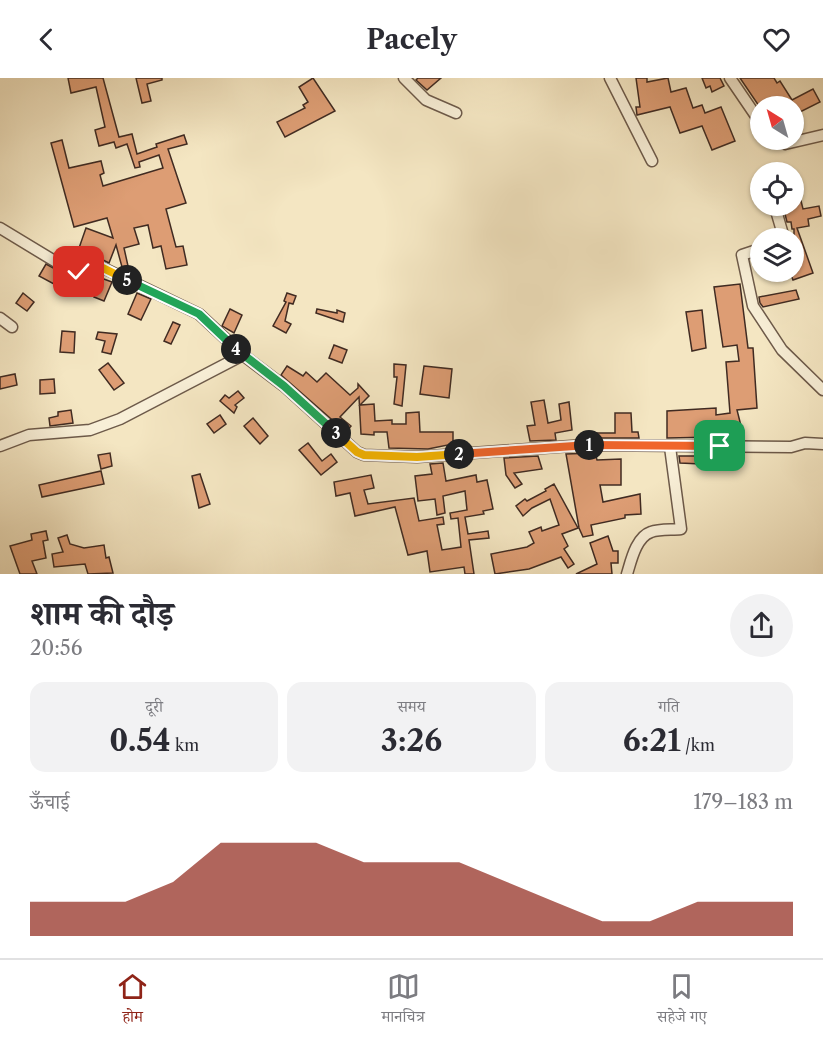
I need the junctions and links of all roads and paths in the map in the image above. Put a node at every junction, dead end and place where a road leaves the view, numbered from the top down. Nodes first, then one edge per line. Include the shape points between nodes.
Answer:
1 (404, 78) edge
2 (610, 78) edge
3 (730, 78) edge
4 (750, 107) edge
5 (456, 113) dead end
6 (823, 135) edge
7 (804, 140) edge
8 (652, 161) dead end
9 (0, 228) edge
10 (750, 252) edge
11 (0, 318) edge
12 (12, 327) dead end
13 (243, 355) junction
14 (823, 390) edge
15 (823, 444) edge
16 (0, 446) edge
17 (670, 447) junction
18 (627, 574) edge

1 - 5 street via 426,100
2 - 8 street
3 - 4 street
6 - 7 street
9 - 13 street via 71,271 79,272 86,264 95,264 199,314
10 - 14 street via 742,255 753,306 782,350
11 - 12 street
13 - 16 street via 120,419 90,430 29,435
13 - 17 street via 364,455 417,457 585,445
15 - 17 street
17 - 18 street via 681,529 651,532 643,538

